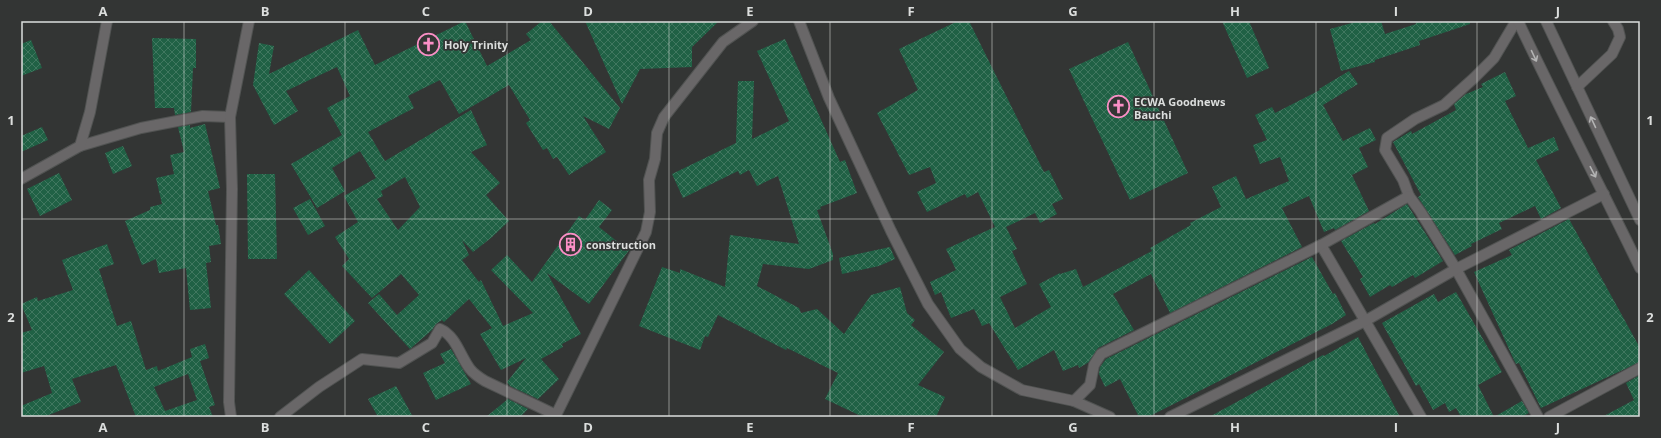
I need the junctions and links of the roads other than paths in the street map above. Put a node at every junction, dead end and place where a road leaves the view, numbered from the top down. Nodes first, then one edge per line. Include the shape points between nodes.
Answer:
1 (107, 21) edge
2 (249, 21) edge
3 (753, 21) edge
4 (799, 21) edge
5 (1517, 21) edge
6 (1613, 21) edge
7 (1548, 22) edge
8 (1576, 87) junction
9 (230, 117) junction
10 (80, 146) junction
11 (21, 179) edge
12 (1604, 194) junction
13 (1409, 196) junction
14 (1640, 219) edge
15 (1321, 245) junction
16 (1640, 268) edge
17 (1456, 270) junction
18 (1365, 321) junction
19 (1640, 368) edge
20 (1074, 401) junction
21 (555, 416) edge
22 (231, 417) edge
23 (280, 417) edge
24 (1110, 417) edge
25 (1170, 417) edge
26 (1421, 417) edge
27 (1538, 417) edge
28 (1549, 417) edge

1 - 10 street via 90,112
2 - 9 street
3 - 21 street via 723,42 664,117 657,133 656,159 649,180 650,212 646,232
4 - 20 street via 829,98 891,231 928,304 960,349 981,367 1022,390
5 -> 12 street
5 - 13 street via 1494,58 1474,78 1444,105 1415,119 1387,138 1385,150 1403,180
6 - 8 street via 1620,37 1612,54
7 - 8 street
14 -> 8 street
9 - 10 street via 203,116 142,128
9 - 22 street
10 - 11 street
12 - 16 street
12 - 17 street
13 - 15 street
13 - 17 street
15 - 18 street
15 - 20 street via 1100,354 1094,364 1090,385
17 - 18 street
17 - 27 street
18 - 25 street
18 - 26 street
19 - 28 street
20 - 24 street
21 - 23 street via 477,376 447,332 440,329 432,343 399,363 362,360 318,387

